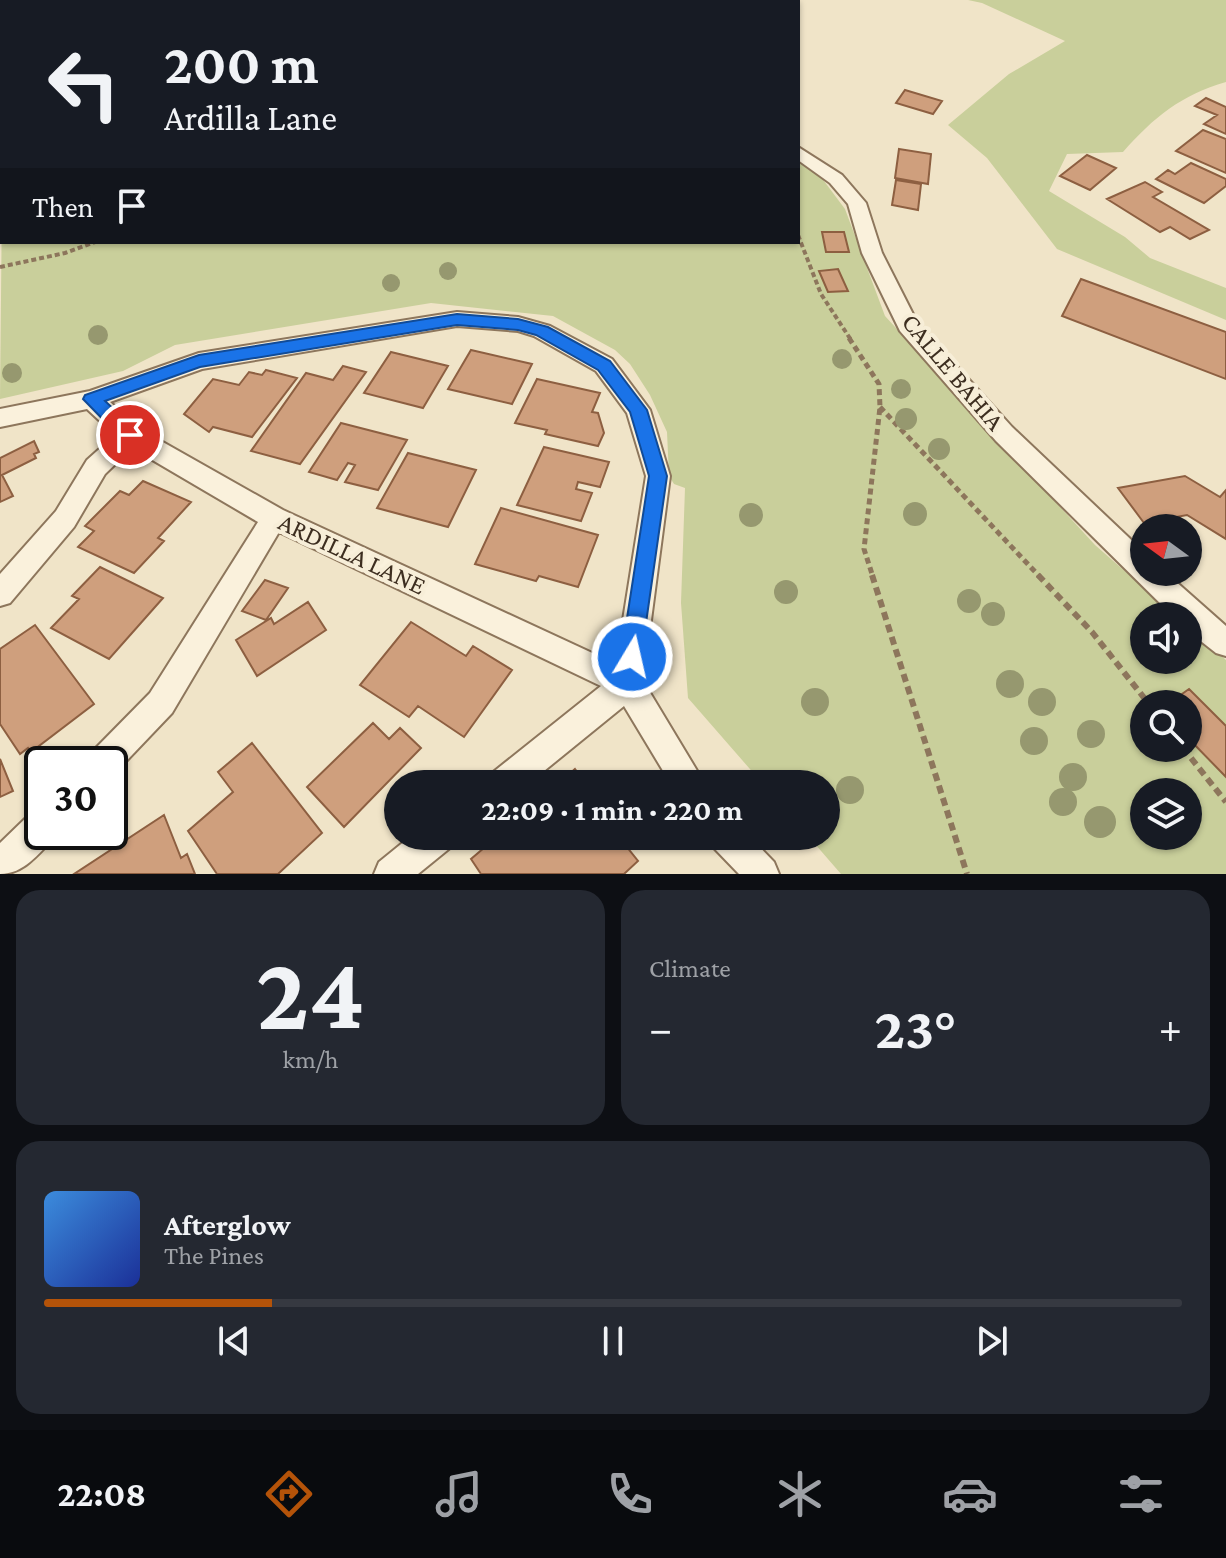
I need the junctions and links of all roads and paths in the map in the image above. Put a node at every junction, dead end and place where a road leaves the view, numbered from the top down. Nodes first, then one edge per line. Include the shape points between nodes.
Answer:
1 (800, 153) edge
2 (800, 240) edge
3 (90, 244) edge
4 (0, 267) edge
5 (92, 399) junction
6 (880, 407) junction
7 (0, 418) edge
8 (130, 435) junction
9 (274, 518) junction
10 (1130, 556) edge
11 (1161, 586) edge
12 (0, 594) edge
13 (1226, 643) edge
14 (628, 684) junction
15 (1138, 690) edge
16 (119, 746) edge
17 (1194, 762) edge
18 (520, 770) edge
19 (680, 770) edge
20 (1226, 802) edge
21 (24, 845) edge
22 (421, 850) edge
23 (739, 850) edge
24 (0, 862) edge
25 (391, 874) edge
26 (762, 874) edge
27 (967, 874) edge

1 - 10 street, CALLE BAHIA via 836,179 857,203 872,253 908,326 1004,434
2 - 6 path via 821,294 879,384
3 - 4 path
5 - 7 street
5 - 8 street, ARDILLA LANE
5 - 14 street via 199,361 457,319 518,324 574,348 604,365 638,410 658,476
6 - 15 path via 1092,632
6 - 27 path via 864,549
8 - 9 street, ARDILLA LANE
8 - 12 street via 96,467 65,519
9 - 14 street, ARDILLA LANE
9 - 16 street via 161,703
11 - 13 street, CALLE BAHIA
14 - 18 street
14 - 19 street
17 - 20 path
21 - 24 street
22 - 25 street
23 - 26 street

